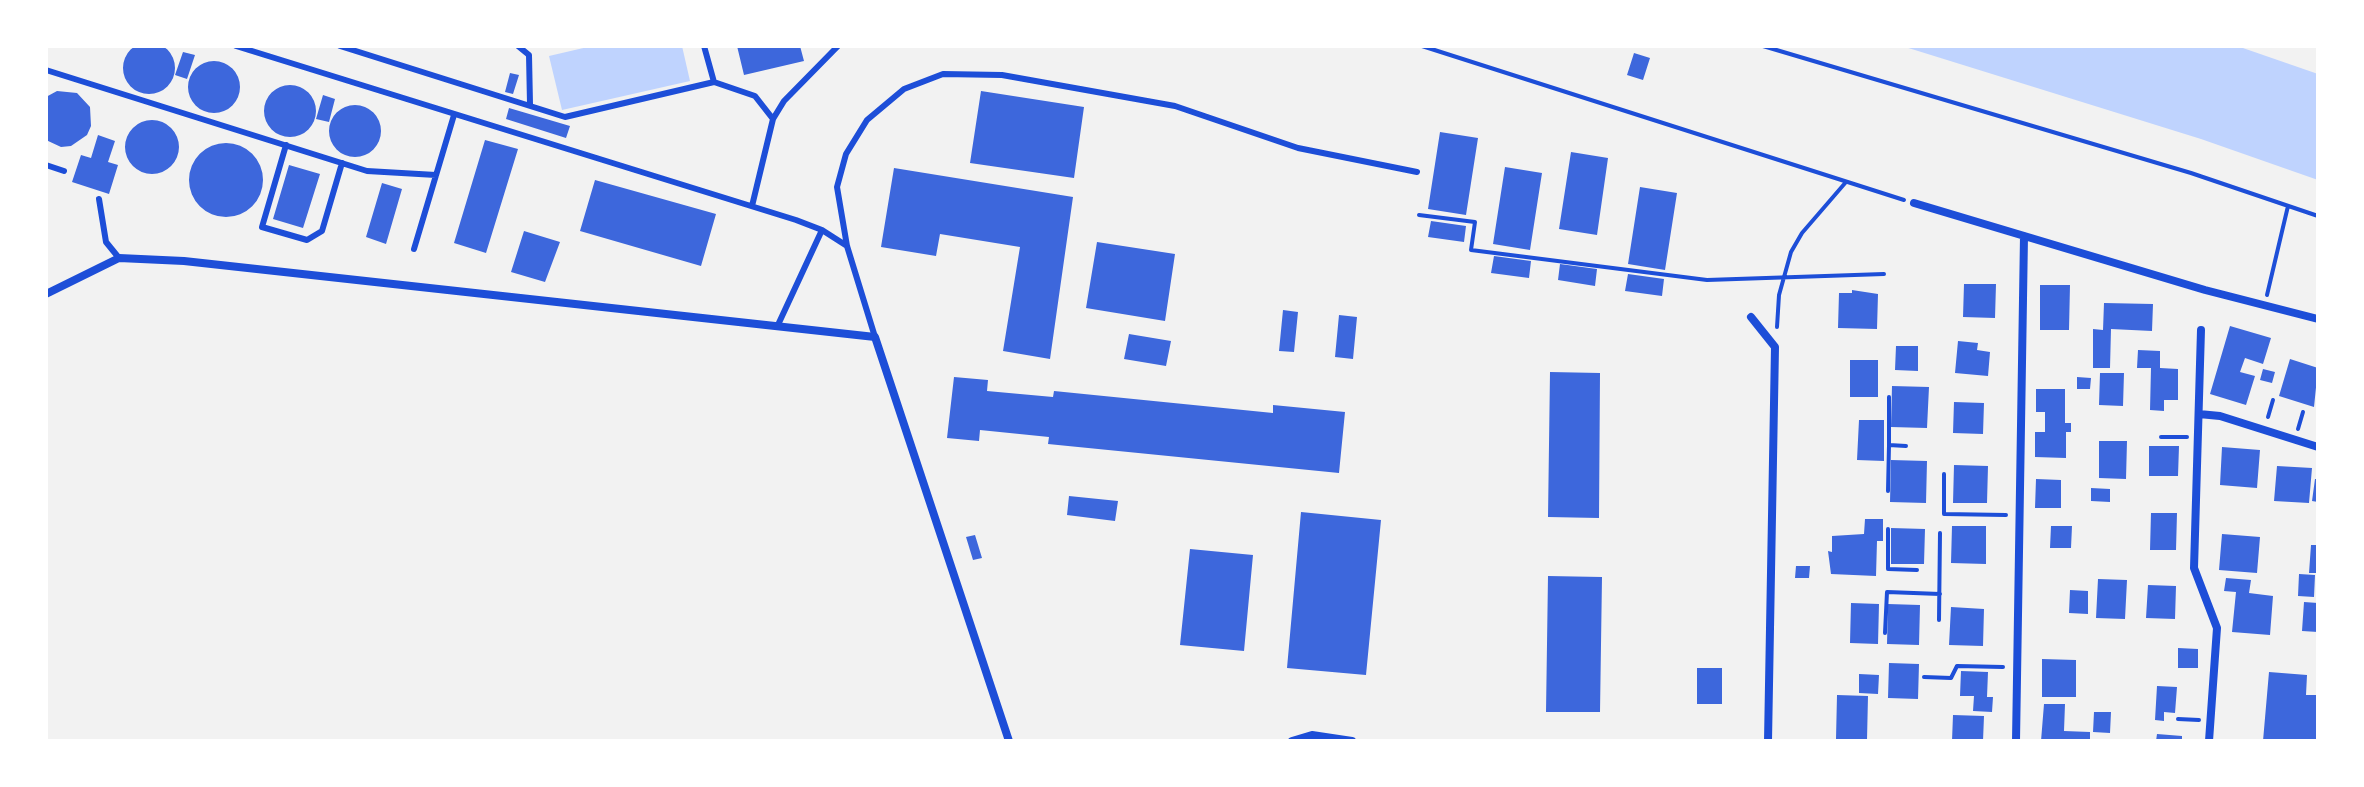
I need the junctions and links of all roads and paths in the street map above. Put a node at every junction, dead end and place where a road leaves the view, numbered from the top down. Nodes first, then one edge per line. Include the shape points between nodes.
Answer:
1 (236, 46) edge
2 (340, 46) edge
3 (518, 46) edge
4 (704, 46) edge
5 (838, 46) edge
6 (1422, 46) edge
7 (1763, 46) edge
8 (46, 70) edge
9 (714, 82) junction
10 (530, 104) junction
11 (454, 115) junction
12 (773, 119) junction
13 (286, 145) junction
14 (342, 163) junction
15 (46, 165) edge
16 (64, 171) dead end
17 (1417, 172) dead end
18 (436, 175) junction
19 (1846, 182) junction
20 (99, 199) dead end
21 (1914, 203) joint
22 (752, 206) junction
23 (2288, 206) junction
24 (1419, 215) dead end
25 (2318, 216) edge
26 (822, 230) junction
27 (2024, 236) junction
28 (847, 246) junction
29 (414, 249) dead end
30 (119, 258) junction
31 (1884, 274) dead end
32 (1782, 279) junction
33 (46, 294) edge
34 (2264, 305) junction
35 (1751, 317) dead end
36 (2318, 319) edge
37 (777, 327) junction
38 (2201, 330) dead end
39 (875, 337) junction
40 (1775, 347) junction
41 (1889, 397) dead end
42 (2199, 414) junction
43 (2161, 437) dead end
44 (2198, 437) junction
45 (1889, 445) junction
46 (1906, 446) dead end
47 (2318, 447) edge
48 (1944, 474) dead end
49 (1888, 491) dead end
50 (2020, 515) junction
51 (1888, 529) dead end
52 (1940, 533) dead end
53 (1917, 570) dead end
54 (1940, 594) junction
55 (1939, 620) dead end
56 (1885, 633) dead end
57 (2017, 667) junction
58 (1924, 677) dead end
59 (2178, 719) dead end
60 (2210, 720) junction
61 (1009, 741) edge
62 (1292, 741) edge
63 (1352, 741) edge
64 (1768, 741) edge
65 (2016, 741) edge
66 (2209, 741) edge

1 - 11 lane
2 - 10 lane
3 - 10 lane via 529,55
4 - 9 lane
5 - 12 lane
6 - 19 path
7 - 23 path
8 - 13 lane
9 - 10 lane via 565,117
9 - 12 lane via 755,96
11 - 18 lane
11 - 22 lane
12 - 22 lane
13 - 14 lane
13 - 14 lane via 262,227 307,240 322,231
14 - 18 lane via 367,171
15 - 16 lane
17 - 28 lane via 1298,148 1160,102 1002,75 943,74 904,89 879,109 846,154 837,187
18 - 29 lane
19 - 21 path
19 - 32 path via 1802,233
20 - 30 lane via 106,242
21 - 27 street
22 - 26 lane
23 - 25 path
23 - 34 path
24 - 32 path via 1475,222 1471,250 1707,280
26 - 28 lane
26 - 37 lane
27 - 34 street
27 - 50 street
28 - 39 lane
30 - 33 street
30 - 37 street
31 - 32 path
32 - 40 path
34 - 36 street
35 - 40 street
37 - 39 street
38 - 42 street
39 - 61 street
40 - 64 street
41 - 45 path
42 - 44 street
42 - 47 street
43 - 44 path
44 - 60 street via 2194,568 2217,628
45 - 46 path
45 - 49 path
48 - 50 path via 1944,514
50 - 57 street
51 - 53 path via 1888,569
52 - 54 path
54 - 55 path
54 - 56 path via 1887,592
57 - 58 path via 1957,666 1951,678
57 - 65 street
59 - 60 path
60 - 66 street
62 - 63 street via 1312,735

